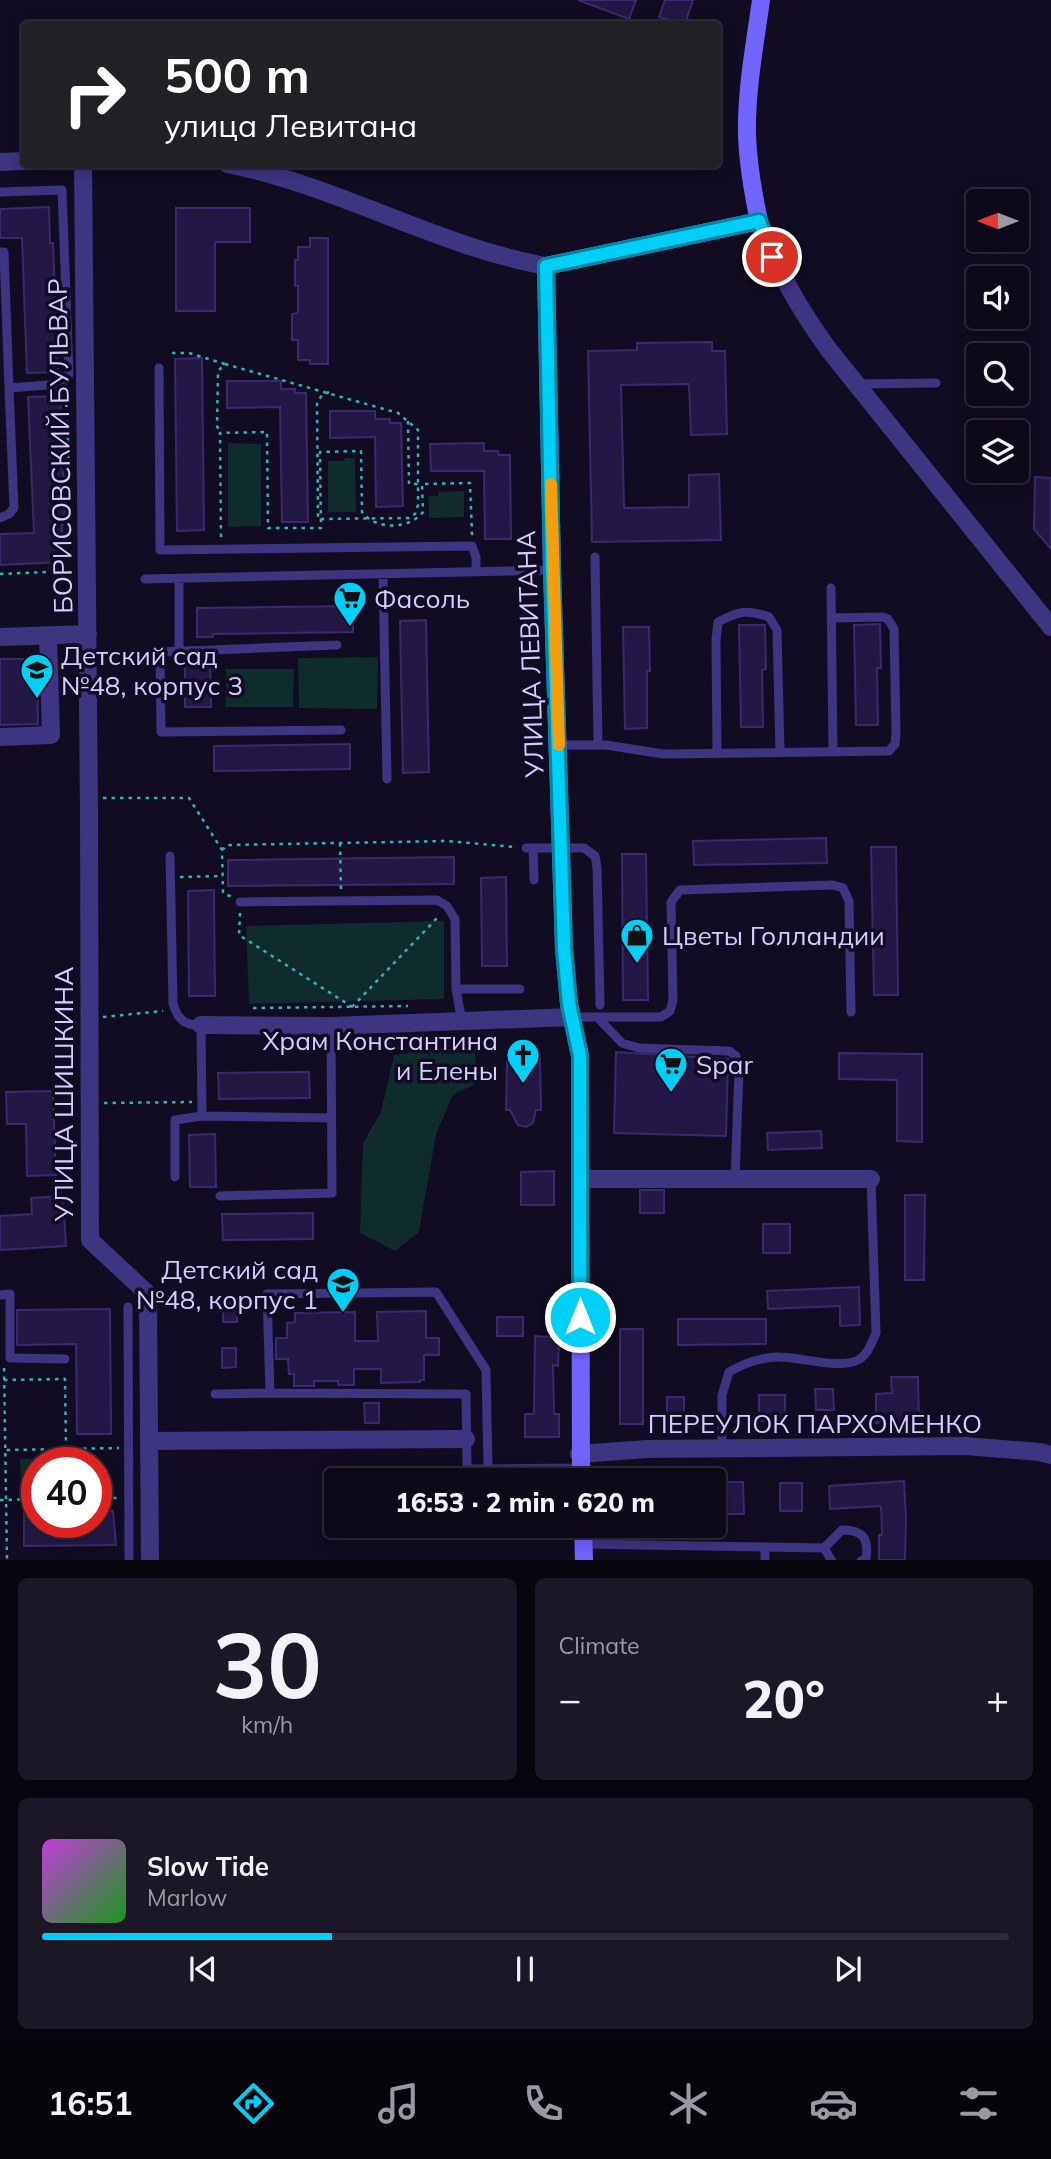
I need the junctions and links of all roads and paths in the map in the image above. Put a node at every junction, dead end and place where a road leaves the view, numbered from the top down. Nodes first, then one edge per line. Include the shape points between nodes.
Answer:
1 (761, 0) edge
2 (21, 161) edge
3 (0, 162) edge
4 (83, 168) edge
5 (241, 168) edge
6 (0, 192) edge
7 (759, 221) junction
8 (0, 252) edge
9 (546, 266) junction
10 (172, 353) dead end
11 (225, 364) junction
12 (159, 368) dead end
13 (65, 381) junction
14 (936, 383) dead end
15 (857, 384) junction
16 (9, 388) junction
17 (328, 392) junction
18 (408, 421) junction
19 (220, 433) junction
20 (319, 452) junction
21 (69, 476) dead end
22 (420, 484) junction
23 (0, 518) edge
24 (321, 519) junction
25 (368, 519) junction
26 (212, 539) dead end
27 (472, 546) junction
28 (595, 557) dead end
29 (475, 570) junction
30 (552, 570) junction
31 (72, 571) dead end
32 (0, 574) edge
33 (383, 575) junction
34 (179, 578) junction
35 (145, 579) dead end
36 (831, 588) dead end
37 (831, 618) junction
38 (1051, 627) edge
39 (88, 634) junction
40 (48, 636) junction
41 (0, 637) edge
42 (337, 645) dead end
43 (179, 651) junction
44 (341, 730) dead end
45 (0, 737) edge
46 (598, 744) junction
47 (559, 745) junction
48 (833, 751) junction
49 (780, 752) junction
50 (717, 753) junction
51 (387, 779) dead end
52 (89, 804) junction
53 (340, 843) junction
54 (530, 848) junction
55 (562, 848) junction
56 (222, 850) junction
57 (170, 856) dead end
58 (223, 876) junction
59 (170, 877) junction
60 (534, 880) dead end
61 (341, 901) junction
62 (240, 902) junction
63 (447, 906) junction
64 (456, 989) junction
65 (520, 989) dead end
66 (600, 1004) dead end
67 (352, 1007) junction
68 (851, 1012) dead end
69 (573, 1017) junction
70 (597, 1017) junction
71 (462, 1023) junction
72 (379, 1025) junction
73 (201, 1026) junction
74 (331, 1026) junction
75 (179, 1101) dead end
76 (90, 1103) junction
77 (202, 1116) junction
78 (331, 1118) junction
79 (176, 1177) dead end
80 (581, 1179) junction
81 (735, 1180) junction
82 (871, 1180) joint
83 (220, 1196) dead end
84 (0, 1295) edge
85 (128, 1307) dead end
86 (65, 1359) dead end
87 (4, 1362) dead end
88 (4, 1380) junction
89 (270, 1392) junction
90 (215, 1394) dead end
91 (2, 1402) edge
92 (466, 1439) junction
93 (149, 1441) junction
94 (66, 1447) edge
95 (112, 1448) edge
96 (129, 1448) junction
97 (722, 1448) junction
98 (5, 1450) junction
99 (21, 1450) edge
100 (1051, 1455) edge
101 (0, 1461) edge
102 (5, 1461) junction
103 (580, 1467) edge
104 (467, 1468) edge
105 (488, 1468) edge
106 (534, 1468) edge
107 (112, 1498) edge
108 (129, 1498) junction
109 (6, 1499) junction
110 (21, 1499) edge
111 (0, 1500) edge
112 (584, 1543) edge
113 (765, 1547) junction
114 (824, 1548) junction
115 (0, 1558) edge
116 (7, 1559) edge
117 (129, 1560) edge
118 (150, 1560) edge
119 (765, 1560) edge
120 (832, 1560) edge
121 (864, 1560) edge

1 - 7 street via 747,134
2 - 3 street
4 - 39 street, БОРИСОВСКИЙ БУЛЬВАР
5 - 9 street via 506,257
6 - 13 lane via 62,190 69,374
7 - 9 street
7 - 15 street via 792,297
8 - 16 lane via 4,252
9 - 30 street, УЛИЦА ЛЕВИТАНА
10 - 11 path
11 - 17 path
11 - 19 path via 218,371
12 - 27 lane via 160,550
13 - 16 lane via 54,386
13 - 21 path
14 - 15 lane
15 - 38 street
16 - 23 lane via 14,508
17 - 18 path via 398,413
17 - 20 path via 317,403
18 - 22 path via 418,430
18 - 22 path via 409,484
19 - 24 path via 267,432 268,528 321,528
19 - 26 path via 221,537
20 - 24 path
20 - 25 path via 361,451 362,512
22 - 25 path via 423,512 417,519 407,524 377,524
22 - 27 path via 470,483
24 - 25 path
27 - 29 lane
28 - 46 lane
29 - 30 lane
29 - 33 lane
30 - 47 street, УЛИЦА ЛЕВИТАНА
31 - 32 path
33 - 34 lane
33 - 51 lane
34 - 35 lane
34 - 43 lane
36 - 37 lane
37 - 48 lane
37 - 48 lane via 882,617 894,629 896,733 889,751
39 - 40 street
39 - 52 street, БОРИСОВСКИЙ БУЛЬВАР
40 - 41 street
40 - 45 street via 51,735
42 - 43 lane
43 - 44 lane via 160,652 162,732
46 - 47 lane
46 - 50 lane via 663,754
47 - 55 street, УЛИЦА ЛЕВИТАНА
48 - 49 lane
49 - 50 lane
49 - 50 lane via 777,630 769,617 737,611 718,622
52 - 56 path via 189,798
52 - 76 street, УЛИЦА ШИШКИНА
53 - 54 path via 447,841
53 - 56 path via 227,845
53 - 61 path
54 - 55 lane
54 - 60 lane
55 - 66 lane via 588,849 597,861
55 - 69 street, УЛИЦА ЛЕВИТАНА via 564,949
56 - 58 path
57 - 59 lane
58 - 59 path
58 - 62 path via 223,893
59 - 73 lane via 173,1003 183,1021
61 - 62 lane
61 - 63 lane via 437,900
62 - 67 path via 239,935
63 - 64 lane via 455,919
63 - 67 path
64 - 65 lane
64 - 71 lane
67 - 72 path
68 - 70 lane via 847,892 839,886 807,886 680,890 671,902 670,1011 661,1017
69 - 70 lane
69 - 71 street
69 - 80 street, УЛИЦА ЛЕВИТАНА via 580,1056
70 - 81 lane via 622,1043 639,1048 729,1051 736,1056
71 - 72 street
72 - 74 street
73 - 74 street
73 - 77 lane
74 - 78 lane
75 - 76 path
76 - 93 street, УЛИЦА ШИШКИНА via 90,1240 148,1294
77 - 78 lane
77 - 79 lane via 175,1119
78 - 83 lane via 332,1193
80 - 81 street
80 - 103 street, УЛИЦА ЛЕВИТАНА
81 - 82 street
82 - 97 lane via 876,1333 870,1348 859,1360 838,1363 777,1357 748,1362 729,1372 722,1395
84 - 86 lane via 10,1294 10,1358
85 - 96 lane
87 - 88 path
88 - 91 path
88 - 94 path via 65,1379
89 - 90 lane
89 - 92 lane via 466,1394
89 - 105 lane via 267,1294 436,1292 486,1370
91 - 98 path
92 - 93 street
92 - 104 lane
93 - 118 street, УЛИЦА ШИШКИНА
95 - 96 path
96 - 108 lane
97 - 100 street, ПЕРЕУЛОК ПАРХОМЕНКО via 965,1446
97 - 103 street, ПЕРЕУЛОК ПАРХОМЕНКО via 647,1448
98 - 99 path
98 - 102 path
101 - 102 path
102 - 109 path
103 - 106 lane
107 - 108 path
108 - 117 lane
109 - 110 path
109 - 111 path
109 - 116 path
112 - 113 lane
113 - 114 lane
113 - 119 lane
114 - 120 lane
114 - 121 lane via 842,1530 855,1530 865,1540
115 - 116 path

